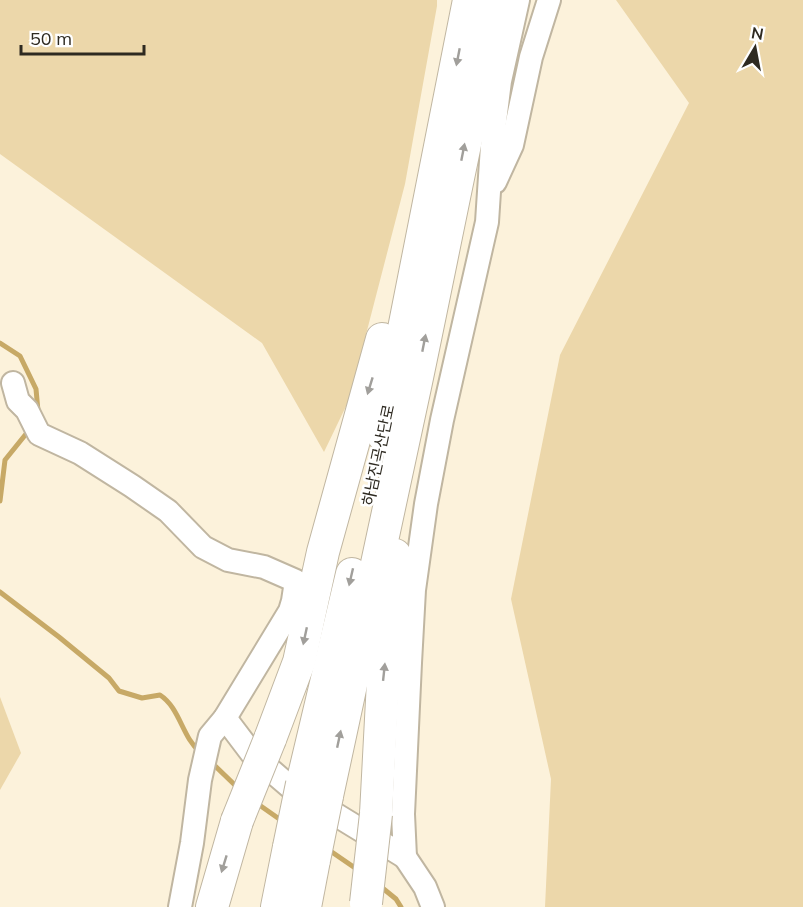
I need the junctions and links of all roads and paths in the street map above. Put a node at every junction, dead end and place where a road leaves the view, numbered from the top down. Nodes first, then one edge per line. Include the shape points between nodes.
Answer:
1 (469, 0) edge
2 (496, 0) edge
3 (518, 0) edge
4 (549, 0) edge
5 (448, 108) junction
6 (489, 195) junction
7 (13, 383) dead end
8 (415, 388) junction
9 (225, 718) junction
10 (314, 790) junction
11 (301, 854) junction
12 (405, 857) junction
13 (365, 905) edge
14 (180, 907) edge
15 (212, 907) edge
16 (276, 907) edge
17 (305, 907) edge
18 (433, 907) edge

1 -> 5 highway, 하남진곡산단로
8 -> 2 highway, 하남진곡산단로
3 - 6 lane via 500,81
4 - 6 lane via 531,57 512,146
5 -> 10 highway, 하남진곡산단로
5 -> 15 highway, bridge via 407,230 374,372 322,552 299,662 237,821
6 - 12 lane via 487,222 426,504 416,579 404,770
7 - 9 lane via 18,401 39,434 80,453 132,486 168,511 203,547 228,560 264,567 296,581 290,611
10 -> 8 highway, 하남진곡산단로 via 374,569
13 -> 8 highway, bridge via 399,522 422,417
9 - 12 lane via 253,755 289,786
9 - 14 lane via 210,736
10 - 11 highway, 하남진곡산단로, bridge
11 - 16 highway, 하남진곡산단로
11 - 17 highway, 하남진곡산단로
12 - 18 lane

